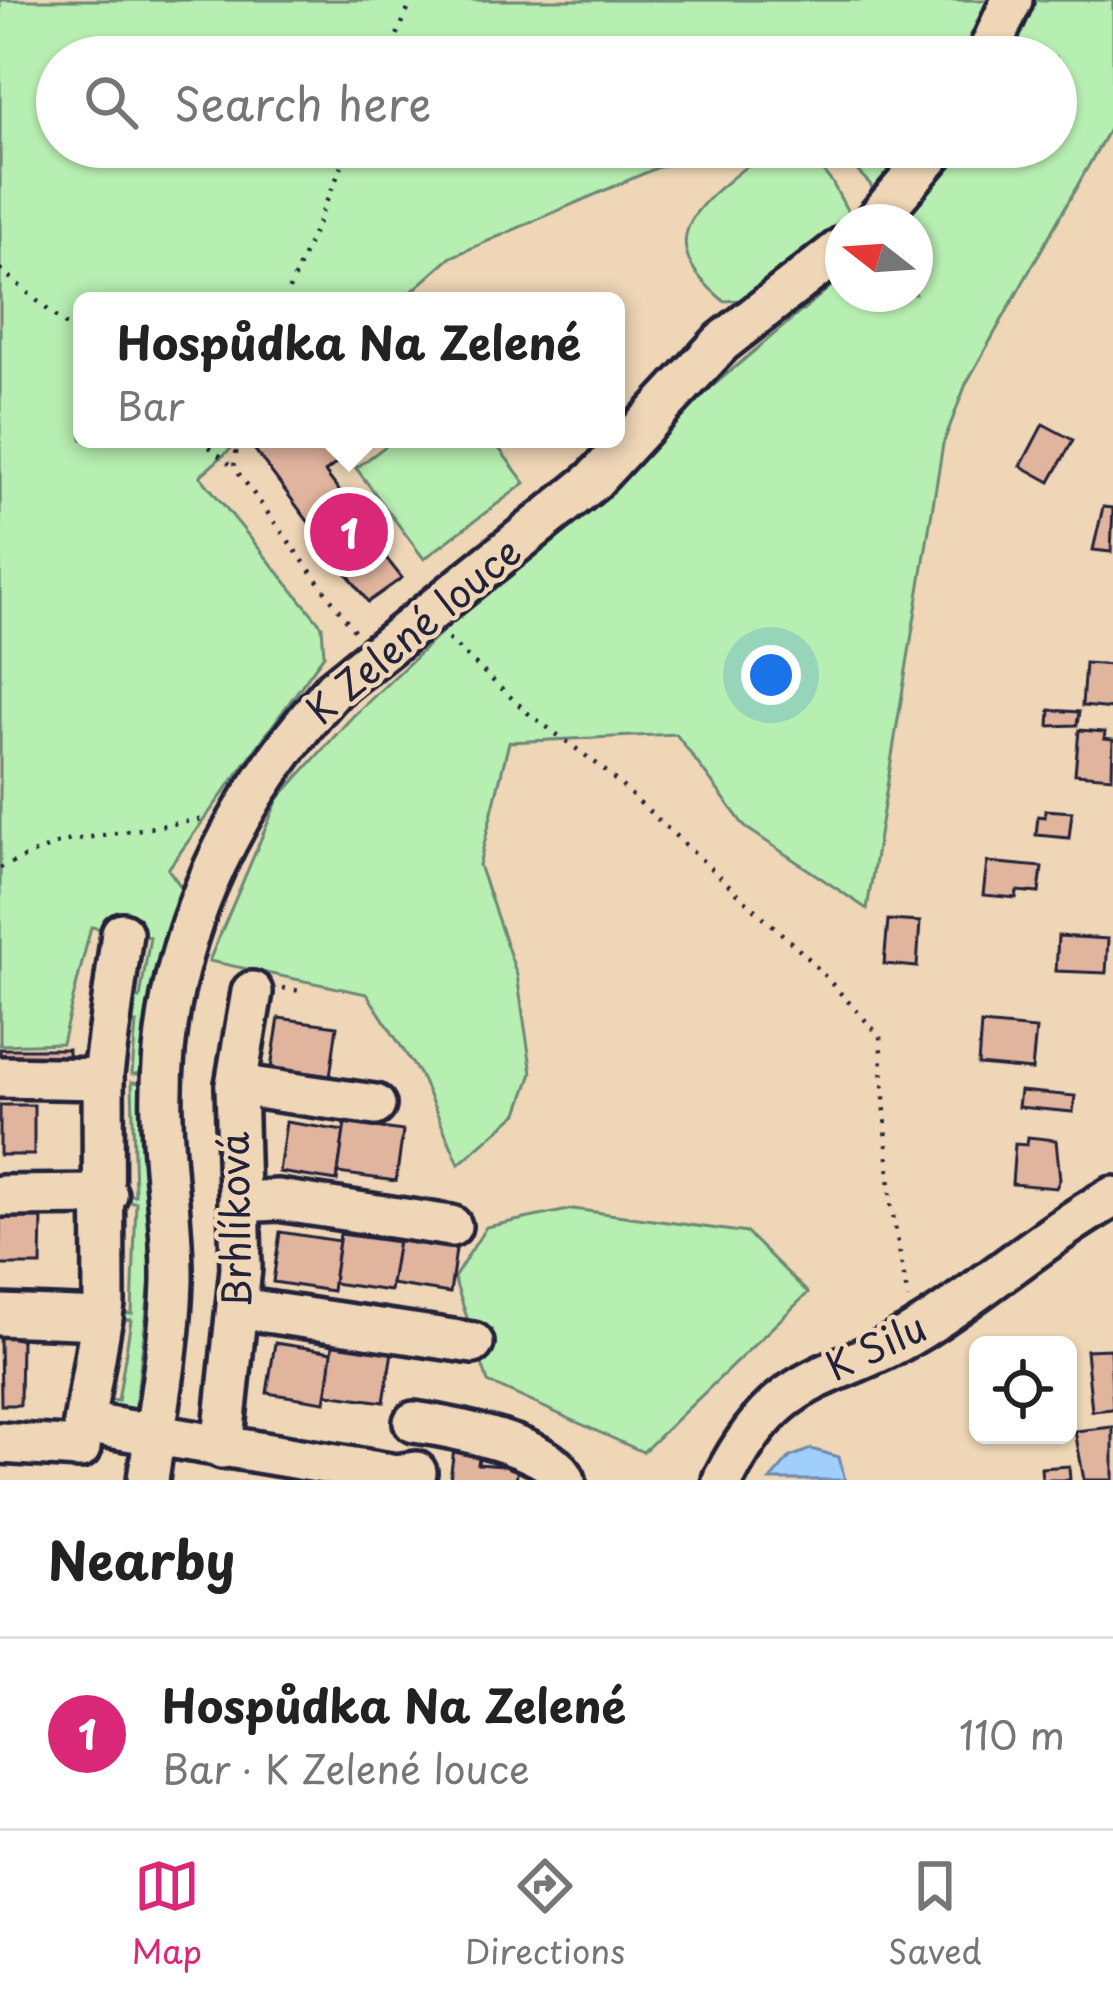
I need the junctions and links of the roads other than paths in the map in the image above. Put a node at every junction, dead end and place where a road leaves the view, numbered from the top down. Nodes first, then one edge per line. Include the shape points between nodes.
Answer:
1 (1012, 0) edge
2 (996, 36) edge
3 (920, 168) edge
4 (889, 204) edge
5 (825, 261) edge
6 (625, 447) edge
7 (624, 448) edge
8 (122, 933) dead end
9 (252, 992) dead end
10 (0, 1077) edge
11 (103, 1079) junction
12 (236, 1085) junction
13 (375, 1105) dead end
14 (106, 1195) junction
15 (0, 1196) edge
16 (1113, 1197) edge
17 (239, 1202) junction
18 (451, 1226) dead end
19 (239, 1308) junction
20 (0, 1315) edge
21 (102, 1319) junction
22 (473, 1343) dead end
23 (154, 1436) junction
24 (0, 1442) edge
25 (222, 1448) junction
26 (79, 1450) edge
27 (417, 1476) edge
28 (148, 1480) edge
29 (565, 1480) edge
30 (723, 1480) edge

1 - 2 street
3 - 4 street
5 - 6 street, K Zelené louce via 721,343
7 - 23 street, K Zelené louce via 593,482 373,655 298,728 240,813 196,908 168,1024 162,1117 172,1279
8 - 11 street
9 - 12 street, Brhlíková
10 - 11 street
11 - 14 street
12 - 13 street
12 - 17 street, Brhlíková
14 - 15 street
14 - 21 street
16 - 30 street, K Silu via 914,1334 787,1394 742,1443
17 - 18 street via 278,1200
17 - 19 street, Brhlíková
19 - 22 street
19 - 25 street, Brhlíková
20 - 21 street
21 - 26 street
23 - 25 street
23 - 26 street
23 - 28 street, K Zelené louce
24 - 26 street
25 - 27 street
27 - 29 street via 414,1410 543,1454

